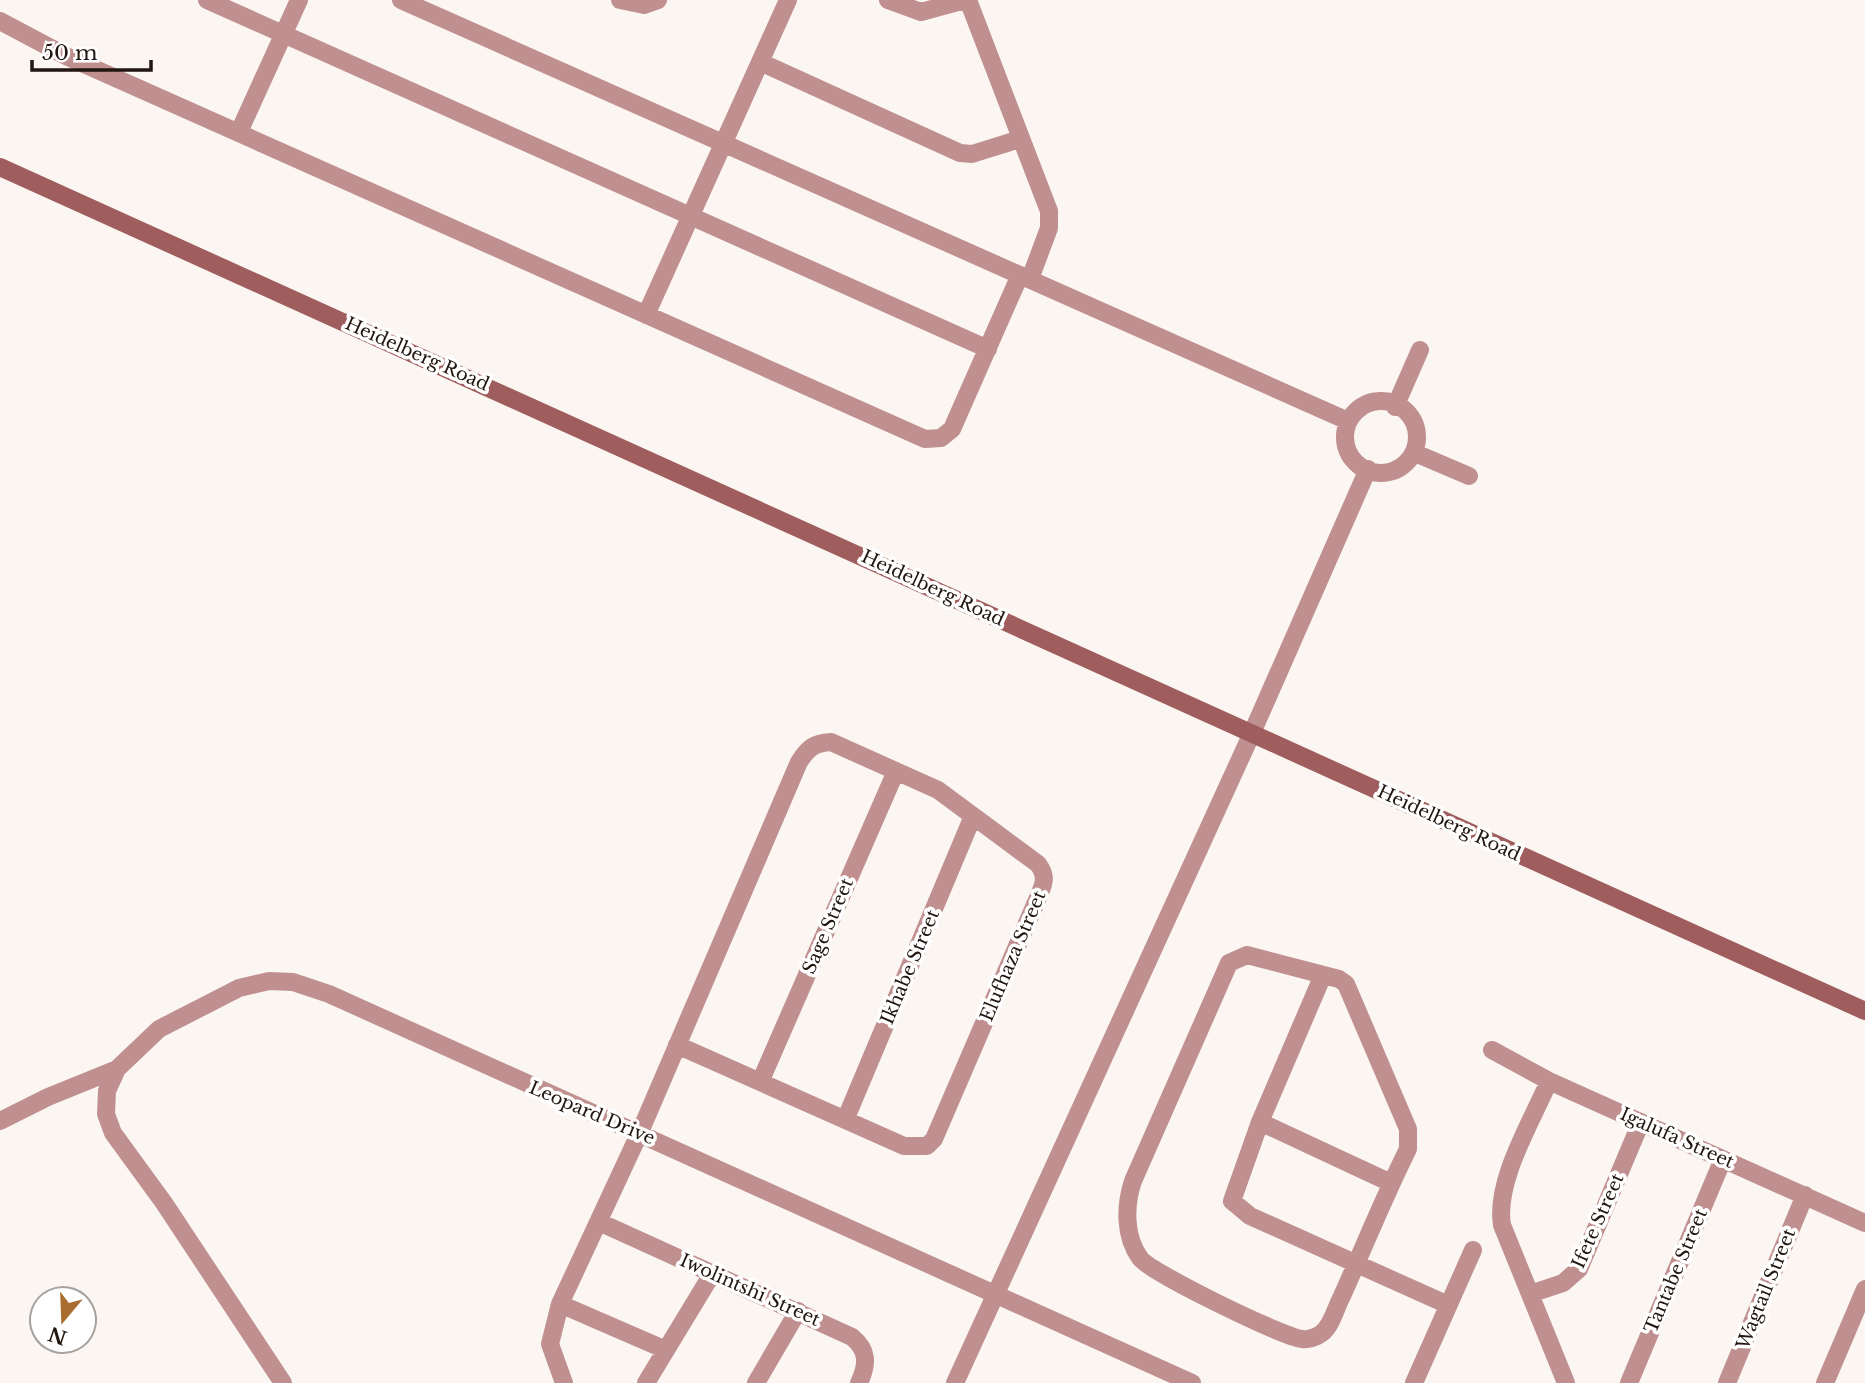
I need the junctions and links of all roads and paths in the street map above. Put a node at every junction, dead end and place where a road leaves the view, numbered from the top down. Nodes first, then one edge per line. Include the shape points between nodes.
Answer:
1 (207, 0) edge
2 (299, 0) edge
3 (401, 0) edge
4 (621, 0) edge
5 (658, 0) edge
6 (788, 0) edge
7 (888, 0) edge
8 (966, 0) edge
9 (0, 22) edge
10 (284, 34) junction
11 (760, 62) junction
12 (239, 132) junction
13 (1020, 139) junction
14 (724, 144) junction
15 (0, 167) edge
16 (691, 216) junction
17 (1025, 277) junction
18 (646, 315) junction
19 (988, 349) junction
20 (1420, 350) dead end
21 (1395, 407) junction
22 (1348, 421) junction
23 (1415, 453) junction
24 (1368, 469) junction
25 (1469, 477) dead end
26 (1252, 733) junction
27 (895, 771) junction
28 (973, 816) junction
29 (1323, 975) junction
30 (1865, 1011) edge
31 (677, 1045) junction
32 (1492, 1050) dead end
33 (117, 1069) junction
34 (761, 1080) junction
35 (1549, 1082) junction
36 (846, 1118) junction
37 (0, 1121) edge
38 (1260, 1122) junction
39 (1641, 1122) junction
40 (640, 1132) junction
41 (1723, 1159) junction
42 (1391, 1183) junction
43 (1805, 1195) junction
44 (599, 1222) junction
45 (1865, 1223) edge
46 (1474, 1250) dead end
47 (1357, 1264) junction
48 (712, 1274) junction
49 (1865, 1289) edge
50 (995, 1292) junction
51 (1530, 1294) junction
52 (560, 1304) junction
53 (1447, 1304) junction
54 (798, 1311) junction
55 (666, 1350) junction
56 (283, 1383) edge
57 (564, 1383) edge
58 (646, 1383) edge
59 (756, 1383) edge
60 (859, 1383) edge
61 (955, 1383) edge
62 (1192, 1383) edge
63 (1414, 1383) edge
64 (1566, 1383) edge
65 (1629, 1383) edge
66 (1727, 1383) edge
67 (1825, 1383) edge

1 - 10 street
2 - 10 street
3 - 14 street
4 - 5 street via 644,5
6 - 11 street
7 - 8 street via 921,12
8 - 13 street
9 - 12 street
10 - 12 street
10 - 16 street
11 - 13 street via 960,153 972,154
11 - 14 street
12 - 18 street
13 - 17 street via 1049,211 1049,228
14 - 16 street
14 - 17 street
15 - 26 main road, Heidelberg Road
16 - 18 street
16 - 19 street
17 - 19 street
17 - 22 street
18 - 19 street via 925,439 941,438 952,429
20 - 21 street
21 - 22 street via 1380,401 1368,404 1352,412
21 - 23 street via 1406,411 1414,423 1418,437
22 - 24 street via 1343,431 1345,449
23 - 24 street via 1402,467 1388,472
23 - 25 street
24 - 26 street
26 - 30 main road, Heidelberg Road
26 - 50 street
27 - 28 street, Elufhaza Street via 938,790
27 - 31 street, Elufhaza Street via 831,742 807,749
27 - 34 street, Sage Street
28 - 36 street, Ikhabe Street
28 - 36 street, Elufhaza Street via 1038,864 1045,881 1040,893 934,1139 927,1146 911,1148
29 - 38 street
29 - 42 street via 1339,979 1352,992 1401,1108 1410,1140
29 - 47 street via 1247,955 1229,963 1133,1181 1127,1214 1134,1248 1149,1267 1302,1339 1321,1335 1327,1328
31 - 34 street, Elufhaza Street
31 - 40 street, Elufhaza Street
32 - 35 street, Igalufa Street
33 - 37 street, Leopard Drive
33 - 40 street, Leopard Drive via 159,1029 239,988 269,981 293,982
33 - 56 street via 107,1091 106,1114 113,1133
34 - 36 street, Elufhaza Street
35 - 39 street, Igalufa Street
35 - 51 street via 1503,1188 1499,1209
38 - 42 street
38 - 47 street via 1231,1201 1250,1216
39 - 41 street, Igalufa Street
39 - 51 street, Ifete Street via 1579,1269 1563,1283
40 - 44 street
40 - 50 street, Leopard Drive
41 - 43 street, Igalufa Street
41 - 65 street, Tantabe Street
42 - 47 street
43 - 45 street, Igalufa Street
43 - 66 street, Wagtail Street
44 - 48 street, Iwolintshi Street
44 - 52 street
46 - 53 street
47 - 53 street
48 - 54 street, Iwolintshi Street
48 - 55 street
49 - 67 street
50 - 61 street
50 - 62 street, Leopard Drive
51 - 64 street
52 - 55 street
52 - 57 street via 550,1344
53 - 63 street
54 - 59 street
54 - 60 street, Iwolintshi Street via 862,1345 866,1363
55 - 58 street

